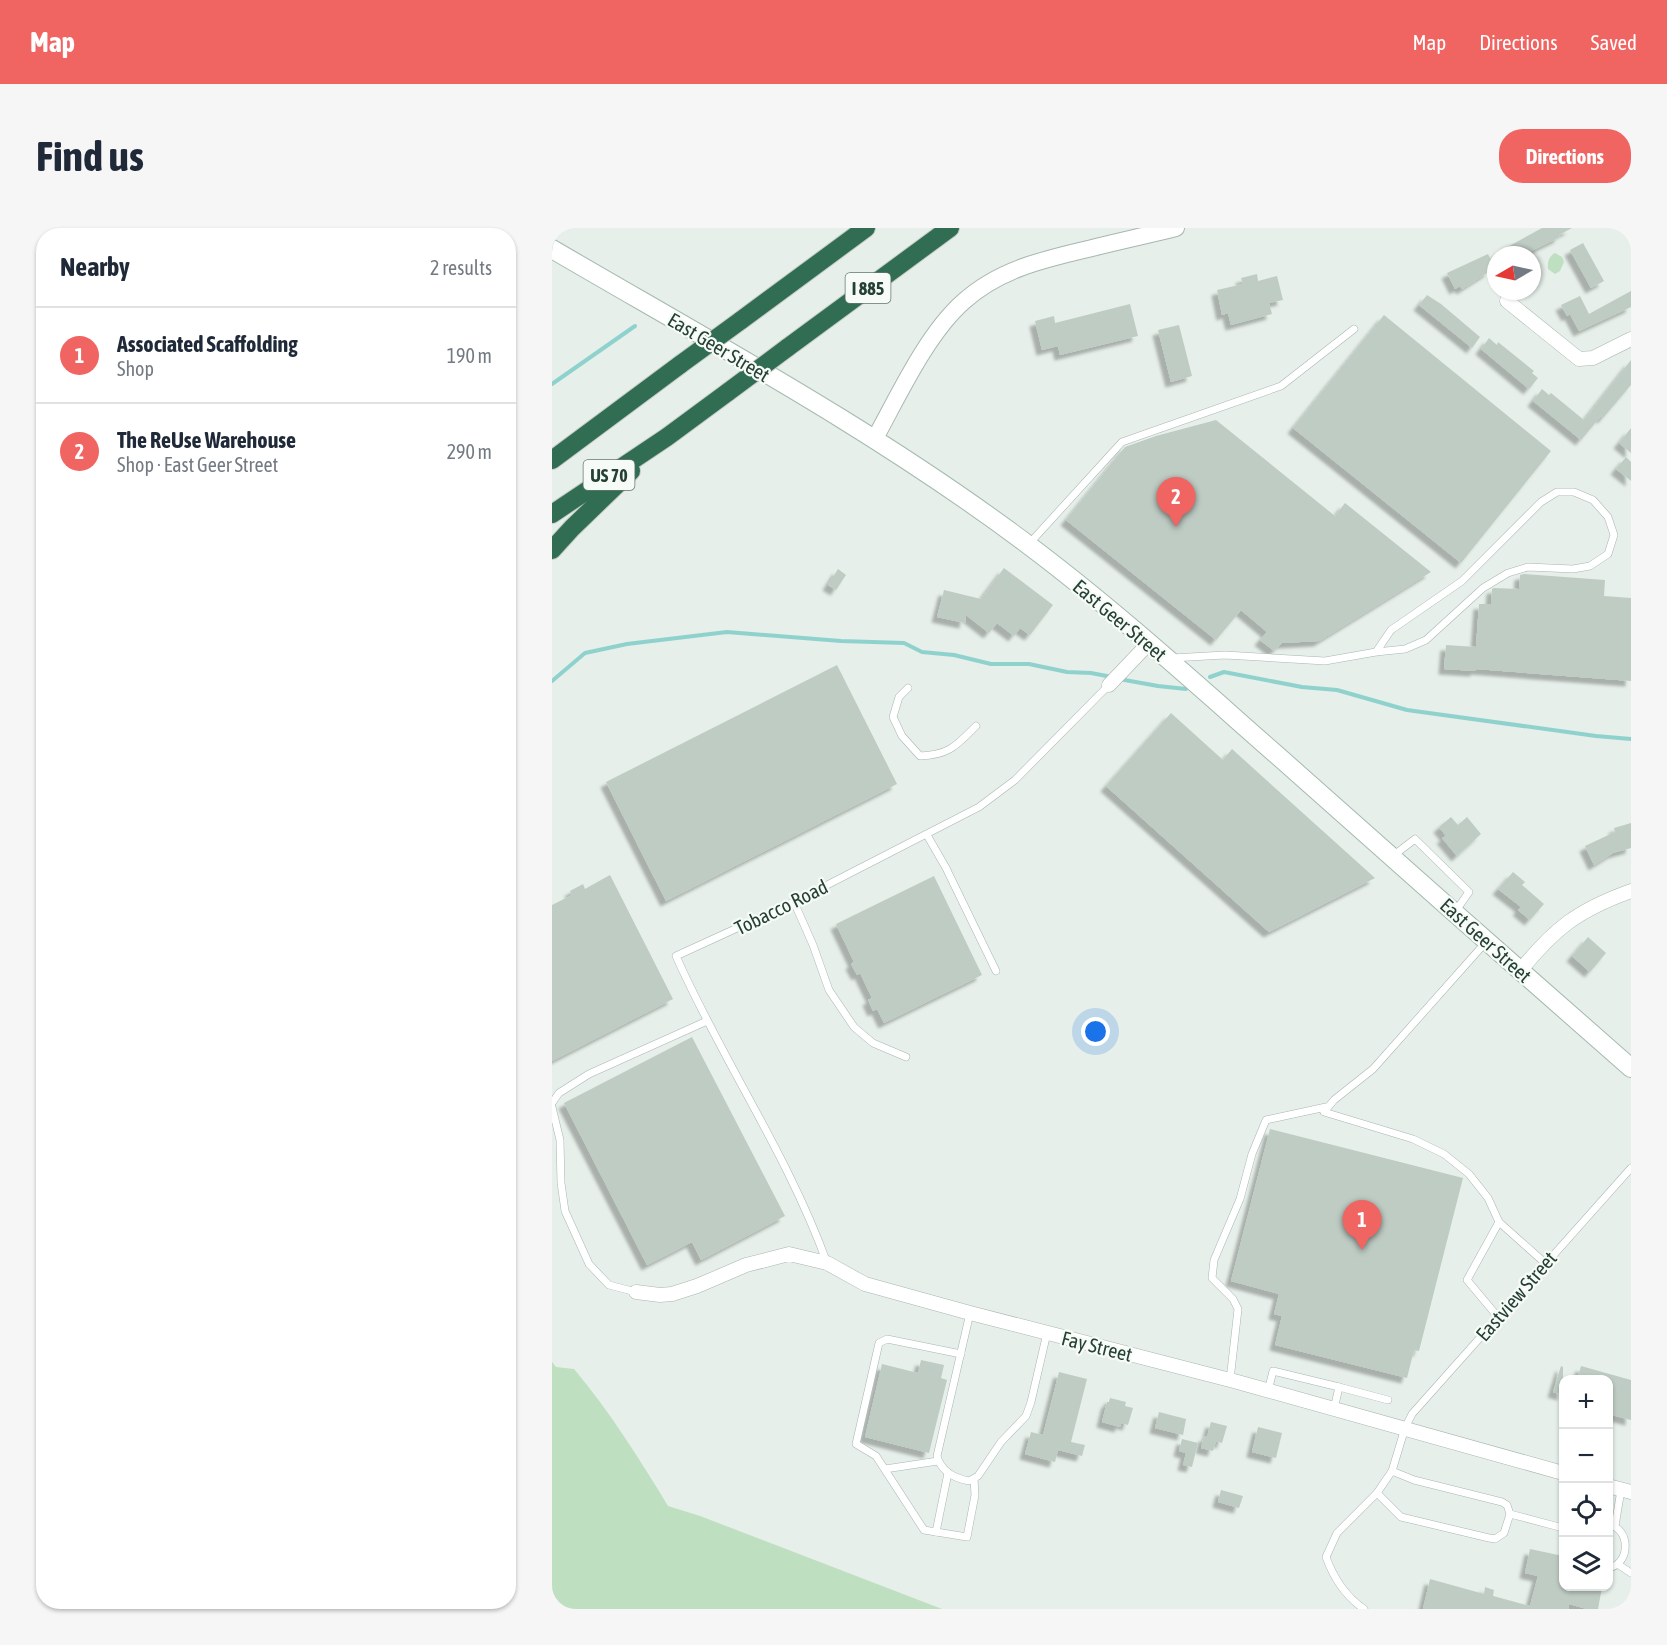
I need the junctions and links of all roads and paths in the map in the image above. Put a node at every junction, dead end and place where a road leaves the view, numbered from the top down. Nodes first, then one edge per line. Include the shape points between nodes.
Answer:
1 (866, 228) edge
2 (950, 228) edge
3 (1176, 228) edge
4 (552, 249) edge
5 (1507, 301) dead end
6 (1354, 329) dead end
7 (1631, 339) edge
8 (667, 437) junction
9 (874, 440) junction
10 (552, 460) edge
11 (552, 514) edge
12 (1028, 545) junction
13 (552, 550) edge
14 (1149, 643) junction
15 (1376, 652) junction
16 (1166, 658) junction
17 (1109, 685) joint
18 (908, 688) dead end
19 (976, 726) dead end
20 (927, 835) junction
21 (1392, 857) junction
22 (1631, 891) edge
23 (794, 902) junction
24 (1455, 913) junction
25 (1486, 941) junction
26 (996, 971) dead end
27 (1520, 971) junction
28 (707, 1021) junction
29 (906, 1057) dead end
30 (1631, 1068) edge
31 (552, 1105) edge
32 (1327, 1106) junction
33 (1631, 1168) edge
34 (1499, 1222) junction
35 (827, 1263) junction
36 (1545, 1263) junction
37 (636, 1292) joint
38 (970, 1313) junction
39 (1498, 1317) junction
40 (1047, 1333) junction
41 (961, 1354) junction
42 (1230, 1380) junction
43 (1339, 1387) junction
44 (1268, 1391) junction
45 (1388, 1400) dead end
46 (1334, 1409) junction
47 (1405, 1428) junction
48 (938, 1461) junction
49 (885, 1469) junction
50 (1392, 1471) junction
51 (1559, 1472) edge
52 (948, 1473) junction
53 (974, 1479) junction
54 (1620, 1489) edge
55 (1377, 1493) junction
56 (1510, 1514) junction
57 (1613, 1518) edge
58 (1559, 1527) edge
59 (1613, 1527) edge
60 (936, 1532) junction
61 (1630, 1541) edge
62 (1619, 1565) junction
63 (1613, 1567) edge
64 (1631, 1573) edge
65 (1364, 1609) edge

1 - 10 highway, I 885, bridge
2 - 8 highway, I 885, bridge
3 - 9 street via 1045,259 987,284 963,302 942,326
4 - 9 main road, East Geer Street
5 - 7 street via 1579,359 1593,358
6 - 12 lane via 1281,386 1122,442
8 - 11 highway, US 70
8 - 13 highway
9 - 12 main road, East Geer Street
12 - 14 main road, East Geer Street
14 - 16 main road, East Geer Street
14 - 17 street, Tobacco Road
15 - 15 lane via 1405,649 1426,640 1483,588 1508,573 1528,567 1590,566 1608,554 1614,535 1608,517 1593,500 1574,492 1557,492 1540,502 1462,581 1391,630
15 - 16 lane via 1325,661 1225,655
16 - 21 main road, East Geer Street
17 - 20 lane, Tobacco Road via 1015,780 979,807
18 - 19 lane via 899,697 893,717 902,736 920,756 939,755
20 - 23 lane, Tobacco Road
20 - 26 lane
21 - 24 main road, East Geer Street
21 - 24 lane via 1415,838 1468,892
22 - 27 street via 1576,916 1542,944
23 - 28 lane, Tobacco Road via 676,956
23 - 29 lane via 829,990 854,1027 873,1043
24 - 25 main road, East Geer Street
25 - 27 main road, East Geer Street
25 - 32 lane via 1373,1069
27 - 30 main road, East Geer Street
28 - 31 lane via 589,1074 559,1093
28 - 35 lane, Tobacco Road via 781,1159
31 - 37 lane via 560,1140 565,1211 589,1264 609,1285
32 - 34 lane via 1326,1115 1377,1127 1444,1154 1476,1182
32 - 42 lane via 1266,1120 1214,1260 1212,1278 1238,1309
33 - 36 lane, Eastview Street
34 - 36 lane
34 - 39 lane via 1467,1280
35 - 37 street, Fay Street via 789,1254 746,1265 672,1294
35 - 38 street, Fay Street via 865,1284
36 - 39 lane, Eastview Street
38 - 40 street, Fay Street
38 - 41 lane
39 - 47 lane, Eastview Street via 1412,1414
40 - 42 street, Fay Street
40 - 53 lane via 1026,1416
41 - 48 lane
41 - 49 lane via 887,1339 879,1343 856,1444 876,1455
42 - 44 street, Fay Street
43 - 44 lane via 1273,1371
43 - 45 lane
43 - 46 lane
44 - 46 street, Fay Street
46 - 47 street, Fay Street
47 - 50 lane, Eastview Street
47 - 51 street, Fay Street
48 - 49 lane
48 - 52 lane
49 - 60 lane via 924,1530
50 - 55 lane, Eastview Street
50 - 56 lane via 1502,1502
52 - 53 lane via 964,1480
52 - 60 lane
53 - 60 lane via 967,1537
54 - 57 lane
55 - 56 lane via 1401,1517 1495,1539 1504,1533
55 - 65 lane, Eastview Street via 1337,1533 1326,1557 1349,1598
56 - 58 lane
59 - 61 lane via 1625,1532
61 - 62 lane via 1629,1554
62 - 63 lane
62 - 64 lane

